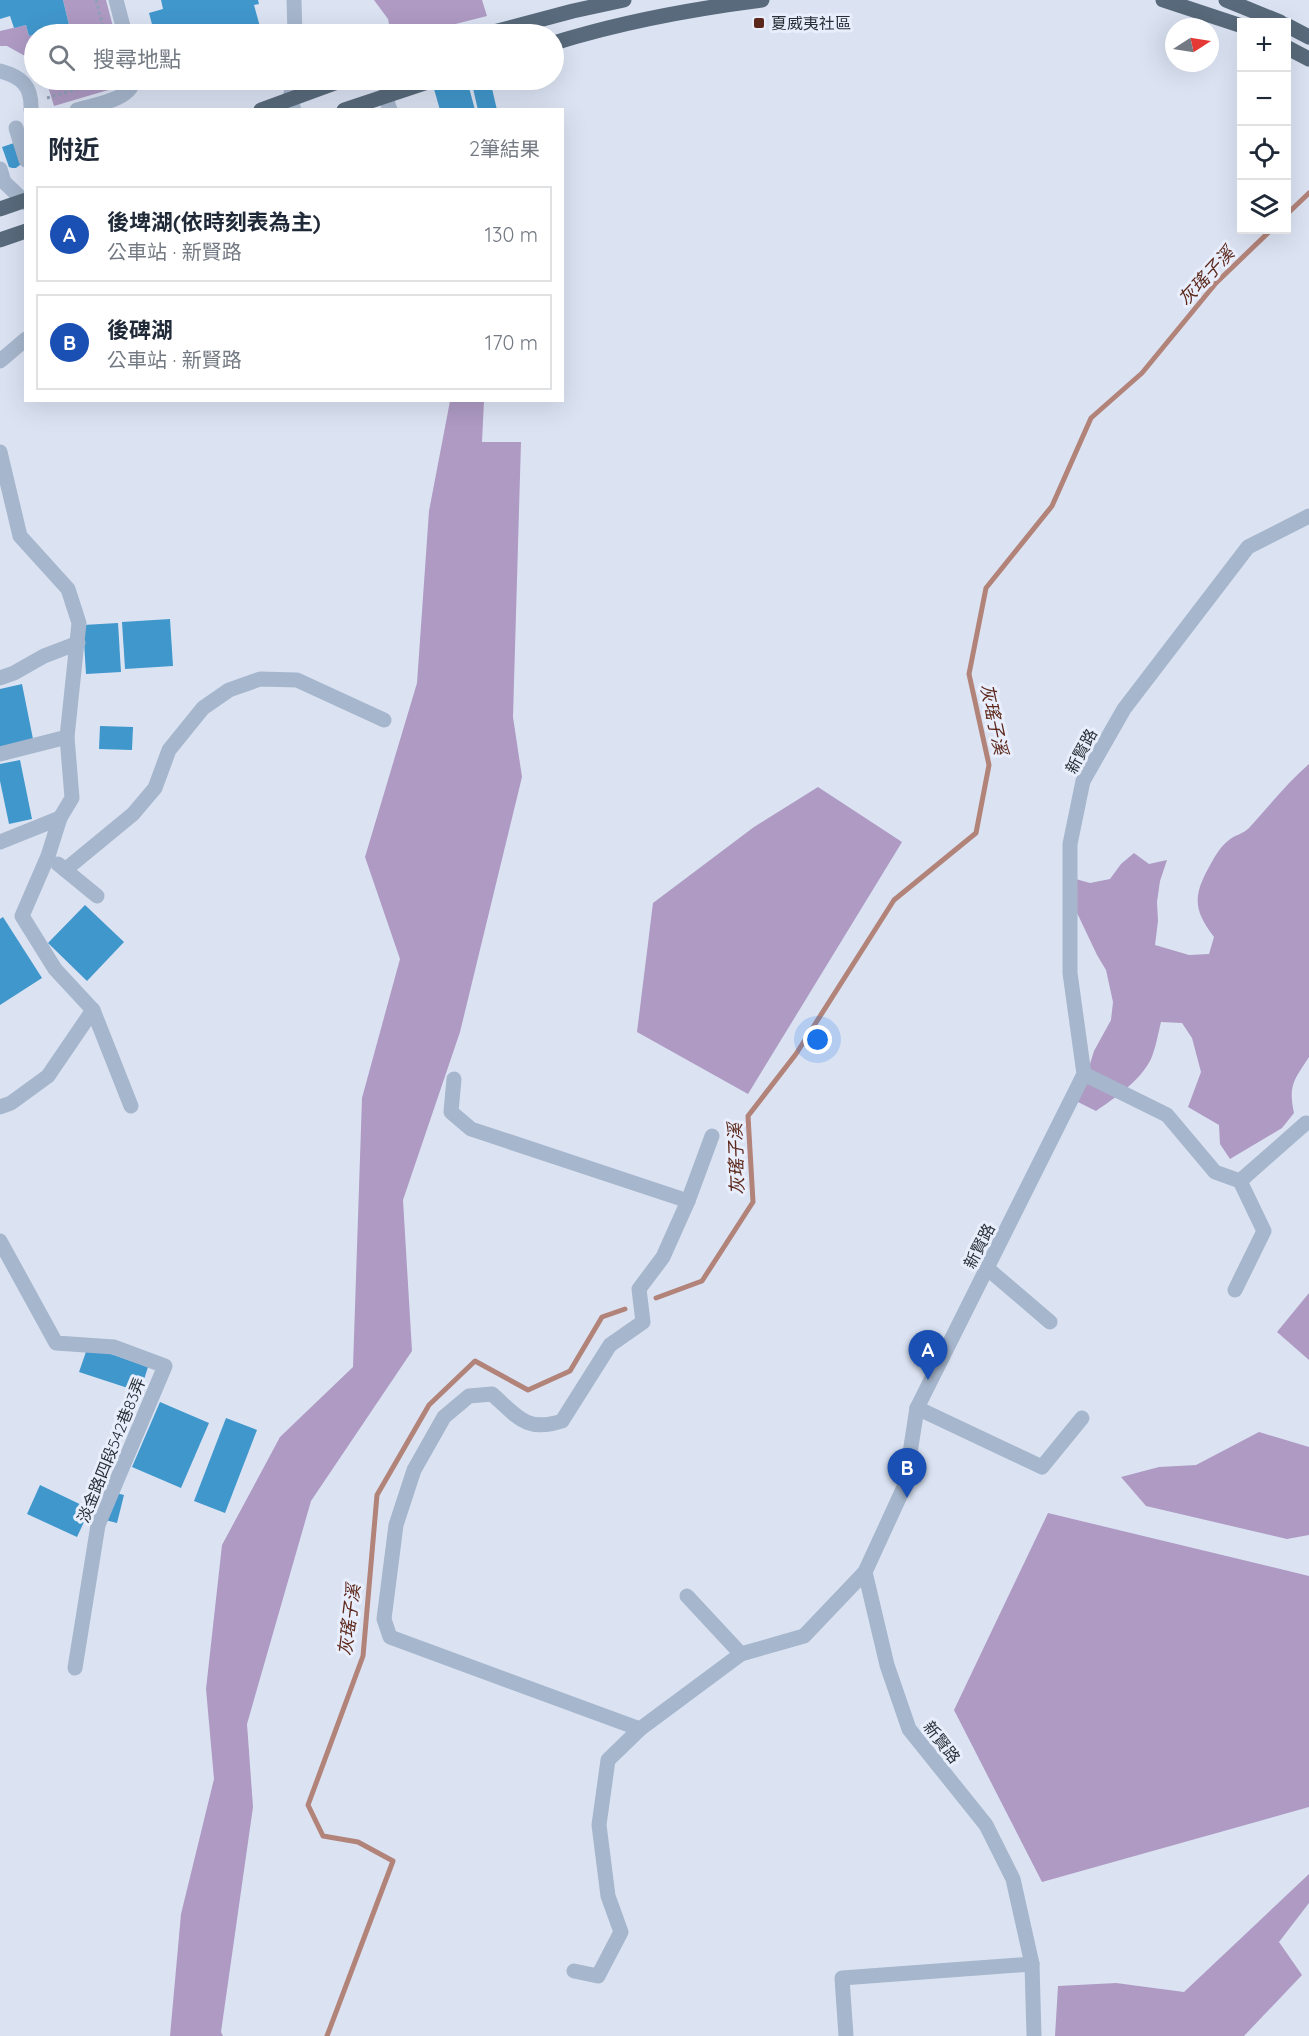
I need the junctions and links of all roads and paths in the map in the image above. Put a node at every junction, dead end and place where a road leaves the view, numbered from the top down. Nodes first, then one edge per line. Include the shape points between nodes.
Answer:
1 (96, 0) edge
2 (116, 0) edge
3 (294, 0) edge
4 (624, 0) edge
5 (762, 0) edge
6 (1162, 0) edge
7 (1226, 0) edge
8 (1270, 18) edge
9 (102, 24) edge
10 (122, 24) edge
11 (295, 24) edge
12 (524, 24) edge
13 (1237, 24) edge
14 (1291, 27) edge
15 (1309, 37) edge
16 (564, 40) edge
17 (1291, 49) edge
18 (1309, 59) edge
19 (0, 71) edge
20 (24, 84) edge
21 (28, 90) edge
22 (74, 90) edge
23 (130, 90) edge
24 (322, 90) edge
25 (413, 90) edge
26 (46, 98) dead end
27 (388, 102) edge
28 (292, 104) edge
29 (31, 108) edge
30 (83, 108) edge
31 (271, 108) edge
32 (355, 108) edge
33 (14, 129) edge
34 (24, 155) edge
35 (0, 169) edge
36 (24, 199) edge
37 (24, 200) edge
38 (0, 209) edge
39 (24, 232) edge
40 (0, 240) edge
41 (24, 341) edge
42 (0, 361) edge
43 (0, 452) edge
44 (1309, 516) edge
45 (78, 643) junction
46 (0, 678) edge
47 (384, 720) dead end
48 (67, 737) junction
49 (0, 754) edge
50 (60, 818) junction
51 (0, 842) edge
52 (48, 856) junction
53 (65, 870) junction
54 (97, 896) dead end
55 (93, 1010) junction
56 (1084, 1074) junction
57 (454, 1079) dead end
58 (131, 1106) dead end
59 (0, 1107) edge
60 (1306, 1123) dead end
61 (712, 1136) dead end
62 (1240, 1181) junction
63 (688, 1201) junction
64 (0, 1242) edge
65 (988, 1269) junction
66 (1235, 1290) dead end
67 (1050, 1322) dead end
68 (917, 1408) junction
69 (1082, 1418) dead end
70 (865, 1572) junction
71 (687, 1596) dead end
72 (741, 1654) junction
73 (75, 1668) dead end
74 (640, 1729) junction
75 (1032, 1964) junction
76 (574, 1971) dead end
77 (846, 2036) edge
78 (1034, 2036) edge

1 - 9 path
2 - 10 street
3 - 11 street
4 - 12 main road
5 - 16 main road via 663,16
6 - 13 main road
7 - 8 main road
14 - 15 main road
17 - 18 main road
19 - 20 street via 15,75
21 - 29 street
22 - 26 path
23 - 30 street
24 - 28 main road
25 - 27 main road
27 - 32 main road
28 - 31 main road
33 - 34 street
35 - 36 street via 4,182
37 - 38 main road
39 - 40 main road
41 - 42 street
43 - 45 street via 20,536 68,589 79,623
44 - 56 street, 新賢路 via 1248,547 1125,709 1083,782 1070,844 1070,973
45 - 46 street
45 - 48 street
47 - 53 street via 297,681 260,680 229,690 203,708 169,750 155,788 133,814
48 - 49 street
48 - 50 street via 72,798
50 - 51 street
50 - 52 street
52 - 53 street
52 - 55 street via 22,916 55,969
53 - 54 street
55 - 58 street
55 - 59 street via 48,1076
56 - 62 street via 1167,1115 1215,1172
56 - 65 street, 新賢路
57 - 63 street via 451,1112 471,1129
60 - 62 street
61 - 63 street
62 - 66 street via 1263,1231
63 - 74 street via 663,1257 639,1289 643,1322 610,1345 562,1421 546,1426 525,1423 492,1394 469,1396 444,1417 414,1470 396,1525 384,1619 390,1637
64 - 73 street, 淡金路四段542巷83弄 via 56,1343 114,1347 165,1366 98,1525
65 - 67 street
65 - 68 street, 新賢路
68 - 69 street via 1042,1467
68 - 70 street, 新賢路 via 905,1485
70 - 72 street via 804,1636
70 - 75 street, 新賢路 via 887,1665 909,1729 986,1825 1013,1879
71 - 72 street
72 - 74 street
74 - 76 street via 608,1760 599,1825 608,1896 621,1932 598,1976
75 - 77 street via 842,1978
75 - 78 street, 新賢路

